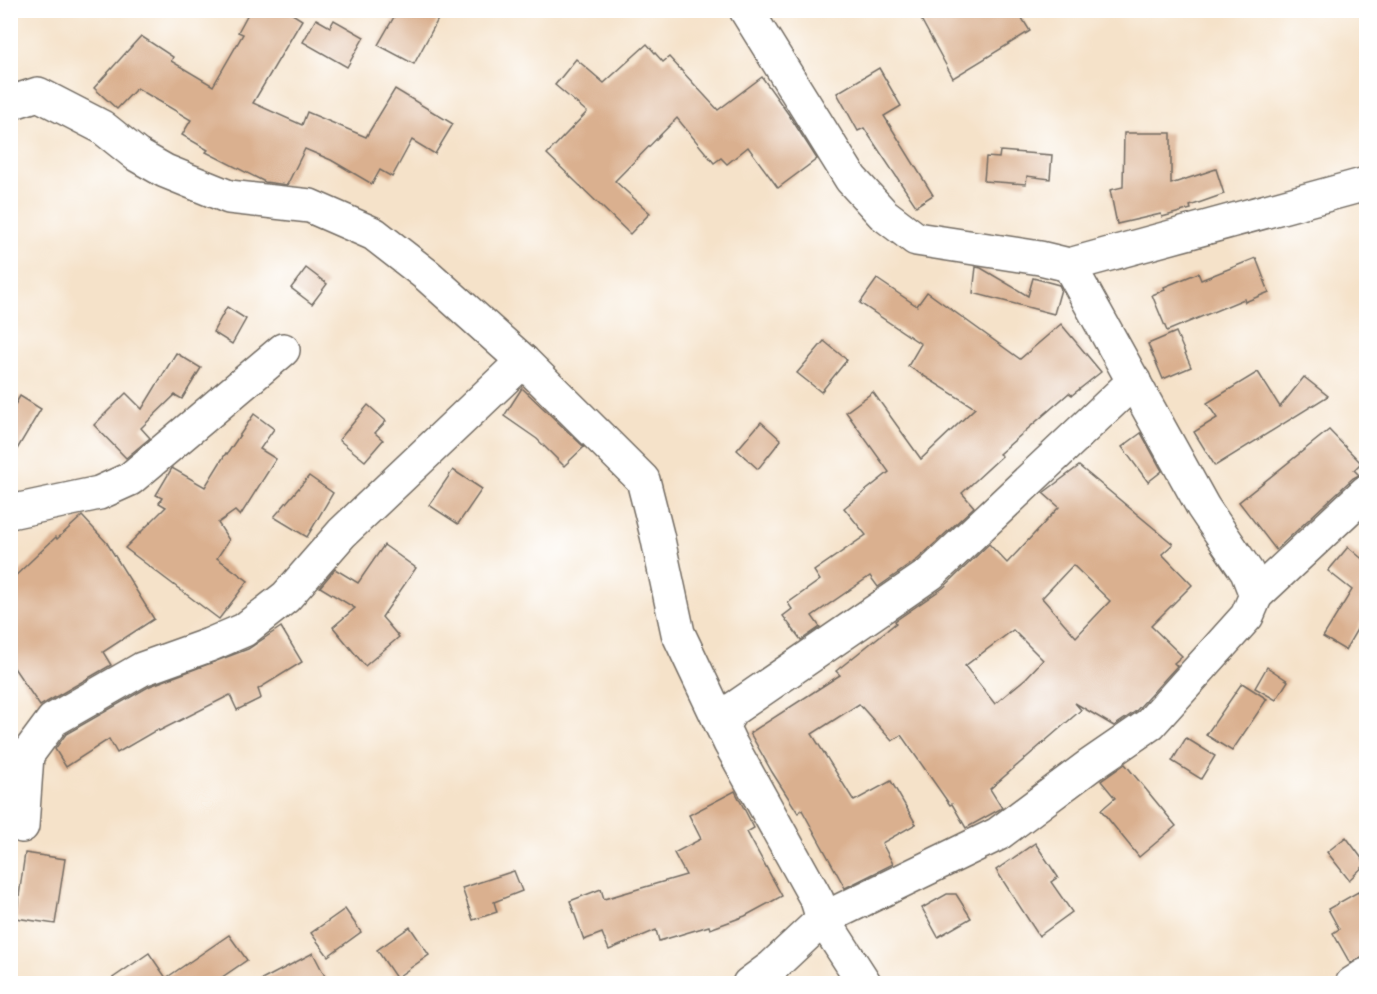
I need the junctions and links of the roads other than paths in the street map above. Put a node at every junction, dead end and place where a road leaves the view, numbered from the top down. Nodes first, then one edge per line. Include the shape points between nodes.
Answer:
1 (746, 10) edge
2 (10, 103) edge
3 (1366, 184) edge
4 (1070, 265) junction
5 (283, 350) dead end
6 (523, 361) junction
7 (1134, 381) junction
8 (1366, 492) edge
9 (10, 512) edge
10 (1256, 595) junction
11 (723, 726) junction
12 (22, 826) dead end
13 (823, 919) junction
14 (1366, 975) edge
15 (749, 984) edge
16 (865, 984) edge
17 (1353, 984) edge

1 - 4 street via 851,179 883,214 916,239
2 - 6 street via 38,94 102,127 165,171 229,196 310,207 374,234 428,276
3 - 4 street
4 - 7 street
5 - 9 street via 130,479 99,493
6 - 11 street via 643,480 678,633
6 - 12 street via 342,533 286,597 244,630 142,669 52,720 27,755
7 - 10 street via 1203,507 1247,572
7 - 11 street via 930,574 732,710
8 - 10 street
10 - 13 street via 1247,616 1150,724 998,834
11 - 13 street via 817,900
13 - 15 street
13 - 16 street
14 - 17 street

